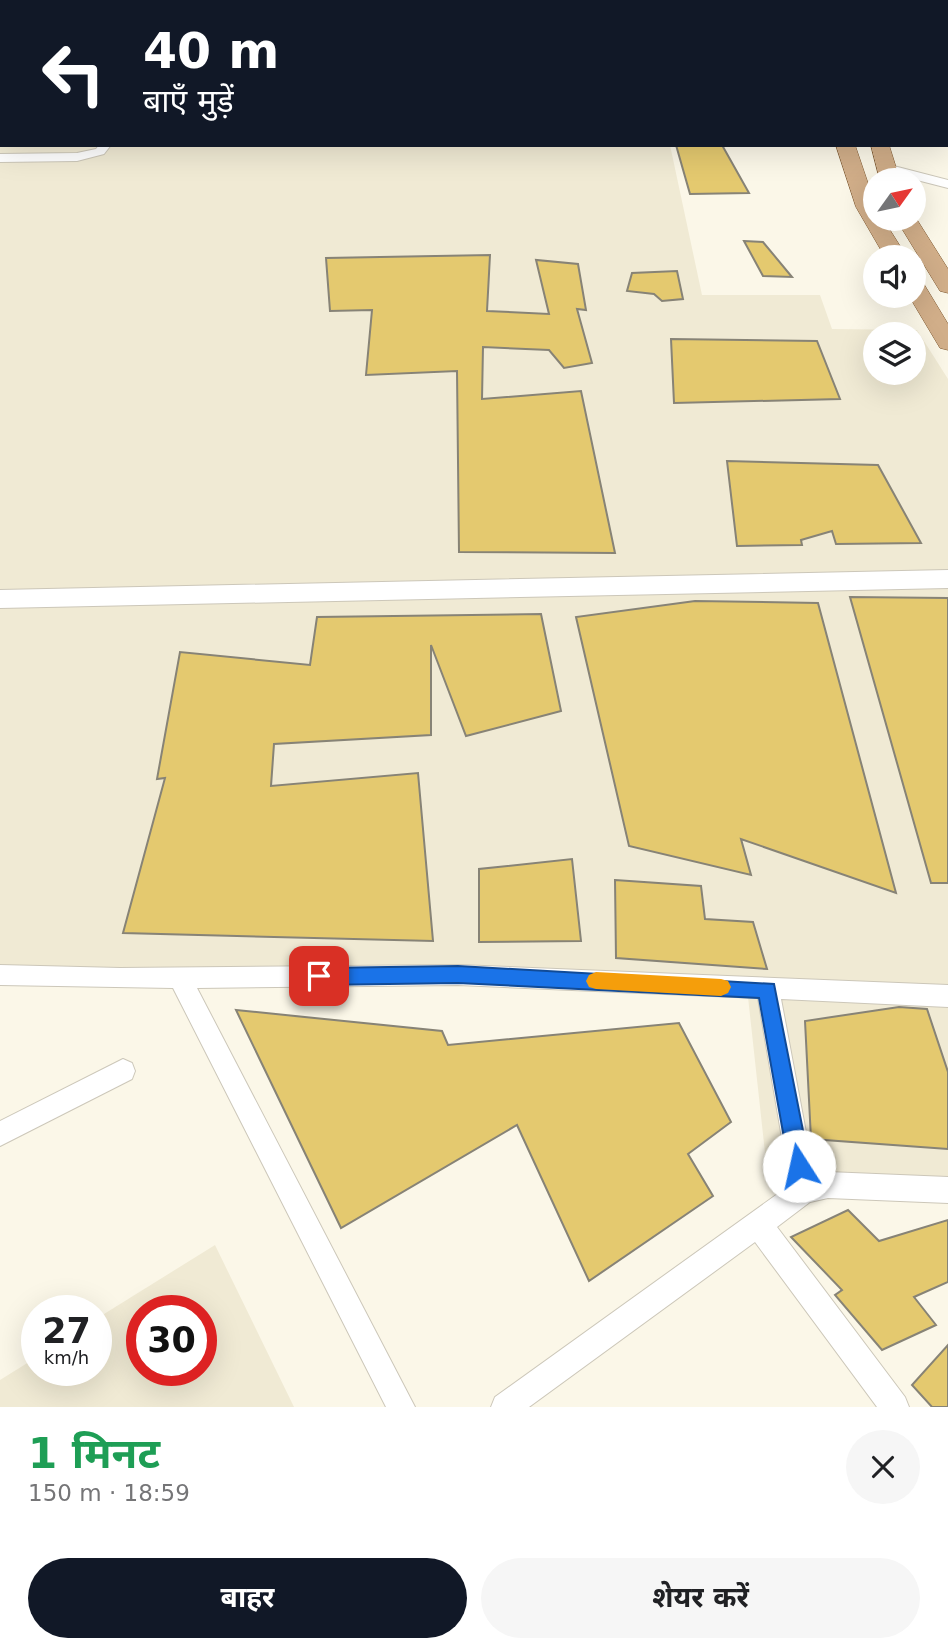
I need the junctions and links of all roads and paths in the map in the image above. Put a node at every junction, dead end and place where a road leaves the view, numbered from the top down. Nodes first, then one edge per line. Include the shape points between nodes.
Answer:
1 (104, 147) edge
2 (846, 147) edge
3 (881, 147) edge
4 (0, 158) edge
5 (886, 168) edge
6 (926, 180) edge
7 (948, 184) edge
8 (914, 231) edge
9 (889, 245) edge
10 (948, 286) edge
11 (926, 306) edge
12 (948, 343) edge
13 (948, 579) edge
14 (0, 599) edge
15 (0, 975) edge
16 (180, 978) junction
17 (768, 990) junction
18 (948, 996) edge
19 (123, 1071) dead end
20 (0, 1134) edge
21 (948, 1190) edge
22 (804, 1191) junction
23 (758, 1224) junction
24 (401, 1407) edge
25 (505, 1407) edge
26 (894, 1407) edge

1 - 4 street via 84,156
2 - 9 main road via 866,207
3 - 5 main road
6 - 7 street
8 - 10 main road
11 - 12 main road
13 - 14 street
15 - 16 street
16 - 17 street via 458,975
16 - 24 street
17 - 18 street
17 - 22 street
19 - 20 street
21 - 22 street via 828,1185
22 - 23 street
23 - 25 street
23 - 26 street

